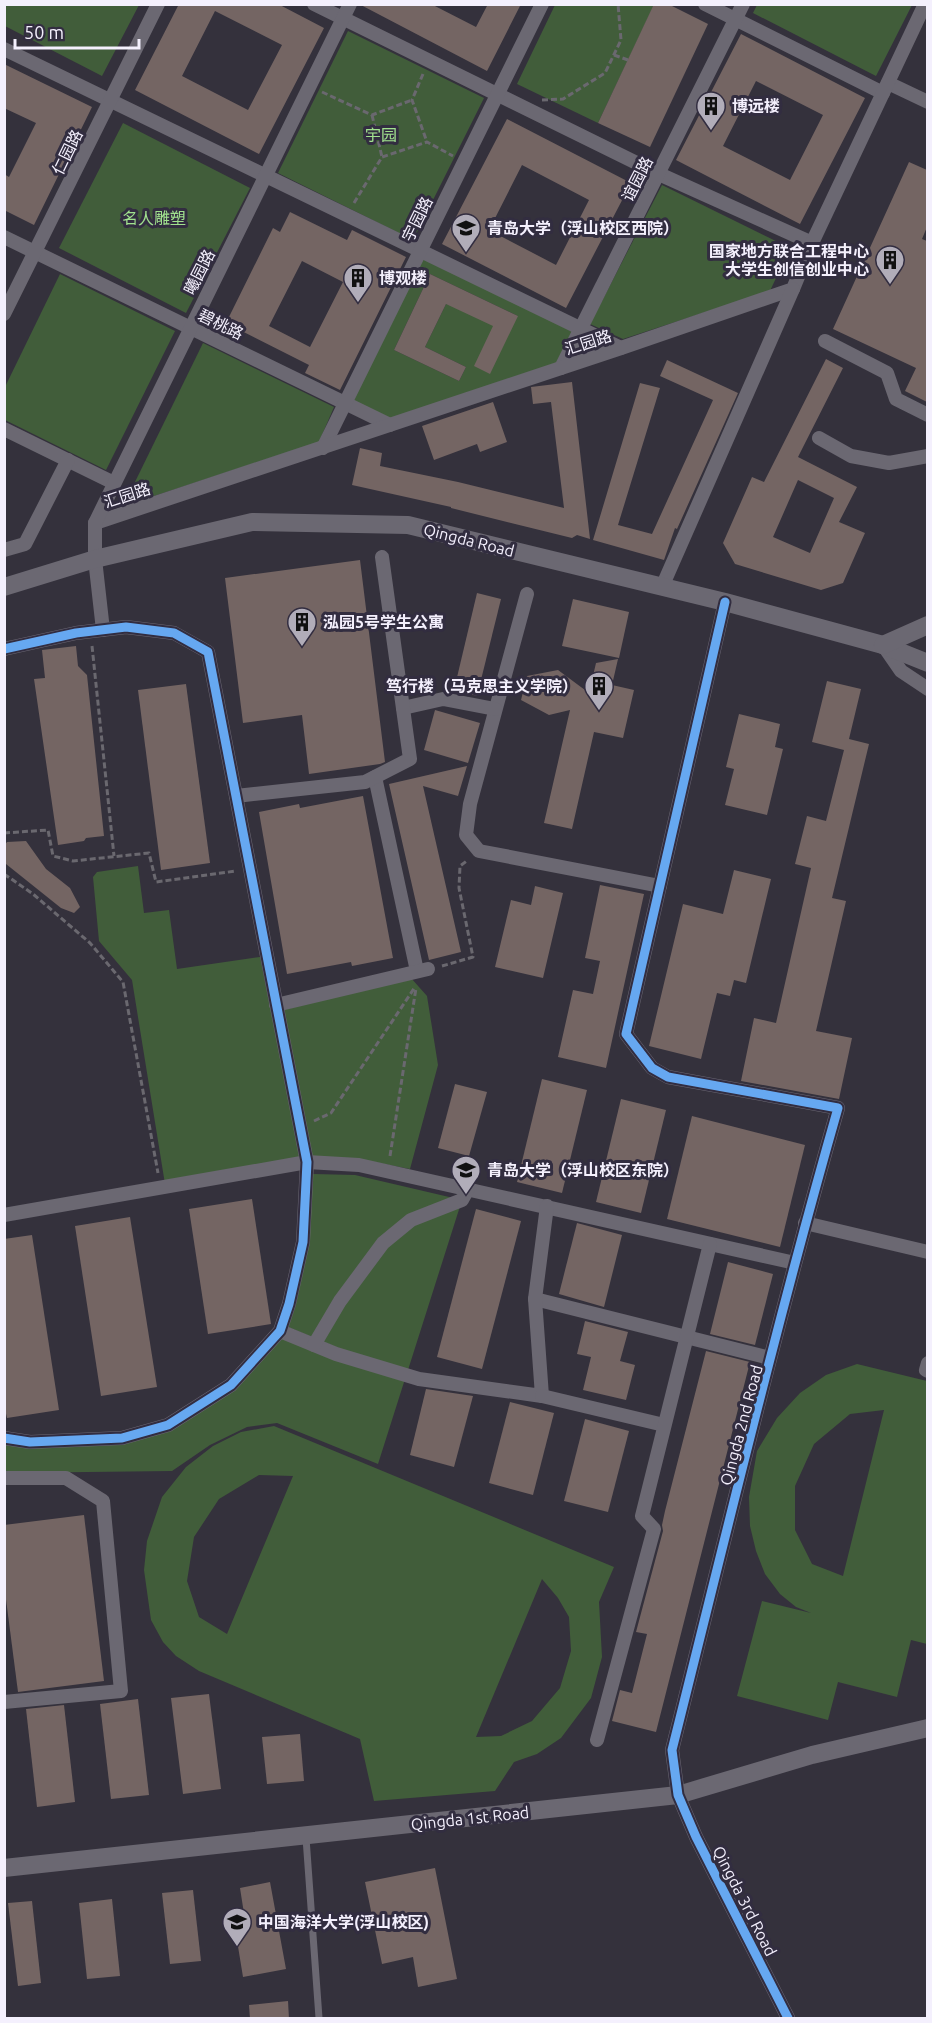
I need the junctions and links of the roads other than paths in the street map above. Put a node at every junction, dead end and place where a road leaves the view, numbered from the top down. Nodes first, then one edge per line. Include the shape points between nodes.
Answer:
1 (158, 4) edge
2 (314, 4) edge
3 (350, 4) edge
4 (542, 4) edge
5 (705, 4) edge
6 (743, 4) edge
7 (925, 4) edge
8 (343, 18) junction
9 (736, 20) junction
10 (4, 49) edge
11 (886, 88) junction
12 (497, 94) junction
13 (111, 101) junction
14 (927, 102) edge
15 (659, 174) junction
16 (266, 176) junction
17 (4, 237) edge
18 (812, 243) junction
19 (420, 251) junction
20 (35, 252) junction
21 (793, 289) junction
22 (4, 314) edge
23 (190, 327) junction
24 (581, 329) junction
25 (825, 341) dead end
26 (621, 348) junction
27 (561, 368) junction
28 (345, 403) junction
29 (927, 415) edge
30 (390, 425) junction
31 (4, 429) edge
32 (819, 438) dead end
33 (323, 448) junction
34 (927, 456) edge
35 (68, 460) junction
36 (114, 483) junction
37 (95, 523) junction
38 (4, 550) edge
39 (382, 556) dead end
40 (95, 559) junction
41 (4, 587) edge
42 (662, 587) junction
43 (527, 594) dead end
44 (725, 602) junction
45 (927, 625) edge
46 (96, 631) junction
47 (883, 645) junction
48 (4, 649) edge
49 (927, 663) edge
50 (927, 689) edge
51 (403, 708) junction
52 (495, 709) junction
53 (375, 777) junction
54 (236, 796) junction
55 (660, 886) junction
56 (276, 1005) junction
57 (307, 1162) junction
58 (468, 1189) junction
59 (547, 1206) junction
60 (4, 1215) edge
61 (807, 1224) junction
62 (710, 1244) junction
63 (927, 1252) edge
64 (795, 1263) junction
65 (535, 1299) junction
66 (280, 1331) junction
67 (686, 1336) junction
68 (314, 1345) junction
69 (770, 1358) junction
70 (927, 1363) edge
71 (927, 1371) edge
72 (542, 1395) junction
73 (664, 1425) junction
74 (4, 1438) edge
75 (4, 1478) edge
76 (4, 1702) edge
77 (927, 1728) edge
78 (597, 1740) dead end
79 (672, 1750) junction
80 (678, 1795) junction
81 (306, 1835) junction
82 (4, 1868) edge
83 (319, 2019) edge
84 (788, 2019) edge

1 - 13 street, 仁园路
2 - 8 street
3 - 8 street, 曦园路
4 - 12 street, 宇园路
5 - 9 street
6 - 9 street, 谊园路
7 - 11 street
8 - 12 street
8 - 16 street, 曦园路
9 - 11 street
9 - 15 street, 谊园路
10 - 13 street
11 - 14 street
11 - 18 street
12 - 15 street
12 - 19 street, 宇园路
13 - 16 street
13 - 20 street, 仁园路
15 - 18 street
15 - 24 street, 谊园路
16 - 19 street
16 - 23 street, 曦园路
17 - 20 street, 碧桃路
18 - 21 street
19 - 24 street
19 - 28 street, 宇园路
20 - 22 street, 仁园路
20 - 23 street, 碧桃路
21 - 26 street, 汇园路
21 - 42 street
23 - 28 street, 碧桃路
23 - 36 street, 曦园路
24 - 26 street
24 - 27 street, 谊园路
25 - 29 street via 887,373 896,399
26 - 27 street, 汇园路
27 - 30 street, 汇园路
28 - 30 street, 碧桃路
28 - 33 street, 宇园路
30 - 33 street, 汇园路
31 - 35 street, 汇园路
32 - 34 street via 851,456 889,463
33 - 37 street, 汇园路
35 - 36 street, 汇园路
35 - 38 street via 25,544
36 - 37 street, 曦园路
37 - 40 street, 曦园路
39 - 51 street
40 - 41 street, Qingda Road
40 - 42 street, Qingda Road via 252,522 408,525
40 - 46 street, 曦园路
42 - 44 street, Qingda Road
43 - 52 street
44 - 47 street, Qingda Road
44 - 55 street
45 - 47 street
46 - 48 street
46 - 54 street via 126,627 174,633 208,652
47 - 49 street, Qingda Road
47 - 50 street via 901,671
51 - 52 street via 443,699
51 - 53 street via 410,759
52 - 55 street via 470,804 466,835 479,851
53 - 54 street via 365,782
53 - 56 street via 423,970
54 - 56 street
55 - 61 street via 626,1034 652,1068 668,1077 838,1108
56 - 57 street
57 - 58 street via 359,1165
57 - 60 street
57 - 66 street via 303,1242
58 - 59 street
58 - 68 street via 462,1200 411,1220 383,1243 340,1300
59 - 62 street
59 - 65 street
61 - 63 street
61 - 64 street
61 - 79 street, Qingda 2nd Road
62 - 64 street
62 - 67 street
64 - 69 street
65 - 67 street
65 - 72 street
66 - 68 street
66 - 74 street via 231,1385 168,1425 122,1438 30,1442
67 - 69 street
67 - 73 street
68 - 72 street via 419,1379
69 - 79 street
70 - 71 street
72 - 73 street
73 - 78 street via 642,1516 654,1529
75 - 76 street via 66,1478 103,1501 121,1691
77 - 80 street, Qingda 1st Road via 812,1755
79 - 80 street, Qingda 3rd Road
80 - 81 street, Qingda 1st Road
80 - 84 street, Qingda 3rd Road
81 - 82 street, Qingda 1st Road
81 - 83 lane

